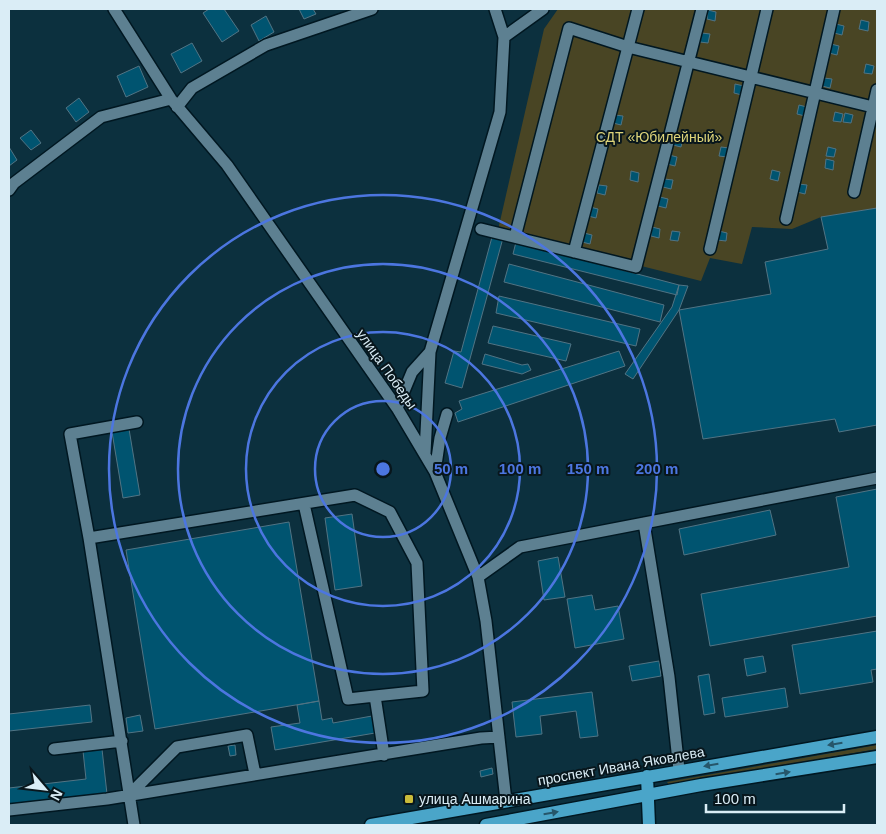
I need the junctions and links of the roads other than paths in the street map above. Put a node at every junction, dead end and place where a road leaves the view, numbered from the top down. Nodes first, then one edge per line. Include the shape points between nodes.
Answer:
1 (114, 9) edge
2 (372, 9) edge
3 (495, 9) edge
4 (543, 9) edge
5 (638, 9) edge
6 (702, 9) edge
7 (768, 9) edge
8 (834, 9) edge
9 (504, 37) junction
10 (628, 47) junction
11 (689, 62) junction
12 (751, 77) junction
13 (877, 90) edge
14 (815, 92) junction
15 (174, 103) junction
16 (875, 107) edge
17 (9, 190) edge
18 (854, 192) dead end
19 (786, 219) dead end
20 (481, 229) dead end
21 (515, 237) junction
22 (710, 248) dead end
23 (574, 252) junction
24 (430, 352) junction
25 (397, 408) junction
26 (448, 414) dead end
27 (137, 422) dead end
28 (425, 453) junction
29 (435, 472) junction
30 (877, 478) edge
31 (304, 504) junction
32 (644, 523) junction
33 (90, 538) junction
34 (478, 577) junction
35 (375, 696) junction
36 (499, 737) junction
37 (877, 737) edge
38 (122, 741) junction
39 (54, 749) dead end
40 (384, 755) junction
41 (877, 758) edge
42 (679, 770) junction
43 (255, 774) junction
44 (647, 776) junction
45 (130, 794) junction
46 (649, 795) junction
47 (506, 801) junction
48 (9, 810) edge
49 (134, 825) edge
50 (371, 825) edge
51 (486, 825) edge
52 (649, 825) edge

1 - 15 street, улица Победы
2 - 15 street via 266,45 192,88
3 - 9 street
4 - 9 street
5 - 10 street
6 - 11 street
7 - 12 street
8 - 14 street
9 - 24 street via 500,112
10 - 11 street
10 - 21 street via 570,28
10 - 23 street
11 - 12 street
11 - 23 street via 636,267
12 - 14 street
12 - 22 street
13 - 16 street
14 - 16 street
14 - 19 street
15 - 17 street via 101,117
15 - 25 street, улица Победы via 227,165
16 - 18 street
20 - 21 street
21 - 23 street
24 - 25 street via 412,372
24 - 28 street
25 - 28 street, улица Победы
26 - 29 street via 440,438
27 - 33 street via 70,434
28 - 29 street, улица Победы
29 - 34 street, улица Победы
30 - 32 street
31 - 33 street
31 - 35 street via 348,699
31 - 35 street via 354,495 390,512 417,563 423,691
32 - 34 street via 520,546
32 - 42 street via 669,677
33 - 38 street
34 - 36 street, улица Победы
35 - 40 street
36 - 40 street
36 - 47 street, улица Победы
37 -> 42 main road, проспект Ивана Яковлева
38 - 39 street
38 - 45 street
40 - 43 street
46 -> 41 main road
42 - 44 main road, проспект Ивана Яковлева
43 - 45 street
43 - 45 street via 247,735 177,747
44 - 46 main road
44 - 47 main road, проспект Ивана Яковлева
45 - 48 street
45 - 49 street
51 -> 46 main road
46 - 52 main road
47 - 50 main road, проспект Ивана Яковлева

